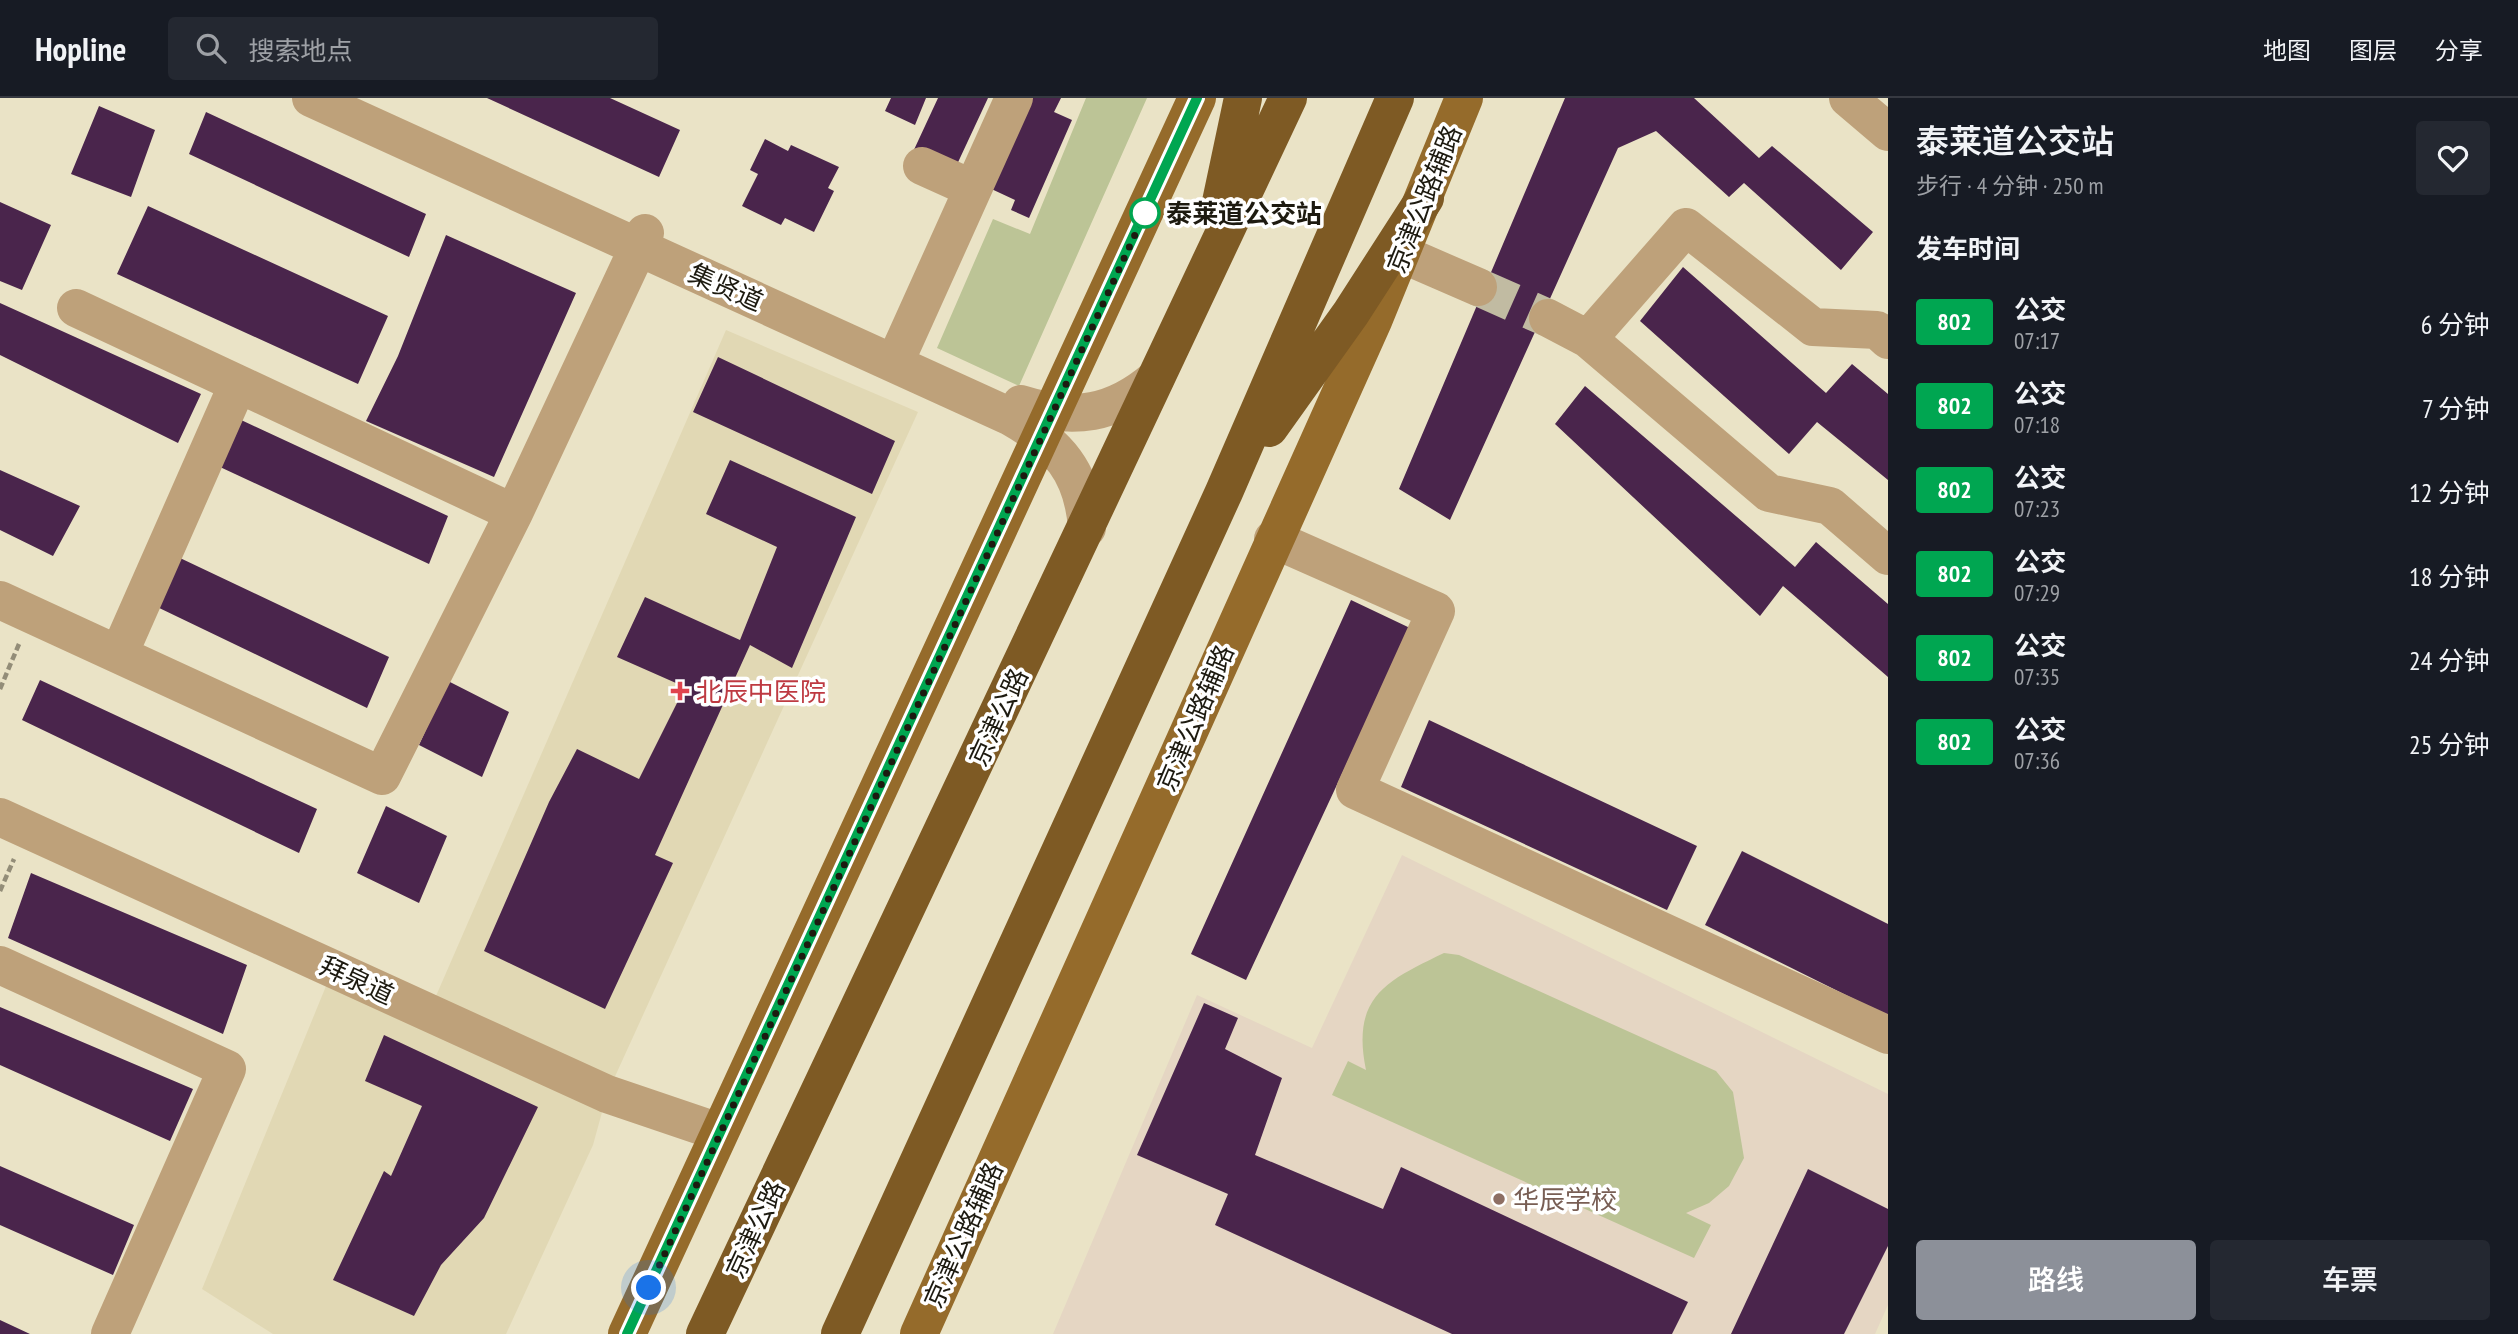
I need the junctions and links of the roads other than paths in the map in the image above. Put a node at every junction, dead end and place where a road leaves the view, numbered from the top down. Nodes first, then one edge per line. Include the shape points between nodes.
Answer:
1 (311, 98) edge
2 (350, 98) edge
3 (1014, 98) edge
4 (1197, 98) edge
5 (1243, 98) edge
6 (1288, 98) edge
7 (1395, 98) edge
8 (1464, 98) edge
9 (1848, 98) edge
10 (1888, 132) edge
11 (922, 166) dead end
12 (973, 189) junction
13 (1425, 198) junction
14 (642, 241) junction
15 (1402, 254) junction
16 (1205, 269) junction
17 (1478, 287) tunnel mouth
18 (76, 308) dead end
19 (1548, 318) tunnel mouth
20 (1588, 339) junction
21 (1888, 340) edge
22 (898, 356) junction
23 (1155, 379) junction
24 (238, 384) junction
25 (1049, 425) junction
26 (1224, 492) junction
27 (514, 513) junction
28 (1087, 528) junction
29 (1273, 539) junction
30 (1888, 556) edge
31 (16, 607) edge
32 (119, 654) junction
33 (0, 817) edge
34 (0, 965) edge
35 (1888, 1035) edge
36 (719, 1132) junction
37 (110, 1334) edge
38 (627, 1334) edge
39 (705, 1334) edge
40 (839, 1334) edge
41 (919, 1334) edge

1 - 14 street, 集贤道
2 - 14 street, 集贤道
3 - 12 street
4 - 25 main road
5 - 16 highway
6 - 16 highway, 京津公路
7 - 26 highway
8 - 13 main road, 京津公路辅路
9 - 10 street
11 - 12 street
12 - 22 street
13 - 15 main road, 京津公路辅路
13 - 26 highway
14 - 22 street, 集贤道
14 - 27 street
15 - 17 street
15 - 29 main road, 京津公路辅路
16 - 23 highway, 京津公路
18 - 24 street
19 - 20 street
20 - 21 street via 1686,228 1814,327 1877,330
20 - 30 street via 1769,494 1830,506
22 - 25 street, 集贤道 via 1020,403
23 - 25 street, 集贤道 via 1132,398
23 - 28 highway, 京津公路
24 - 27 street
24 - 32 street
25 - 28 street, 集贤道 via 1079,481
25 - 36 main road
26 - 40 highway
27 - 32 street via 382,776
28 - 39 highway, 京津公路
29 - 35 street via 1436,611 1355,790
29 - 41 main road, 京津公路辅路
31 - 32 street
33 - 36 street, 拜泉道 via 607,1094
34 - 37 street via 227,1069
36 - 38 main road

